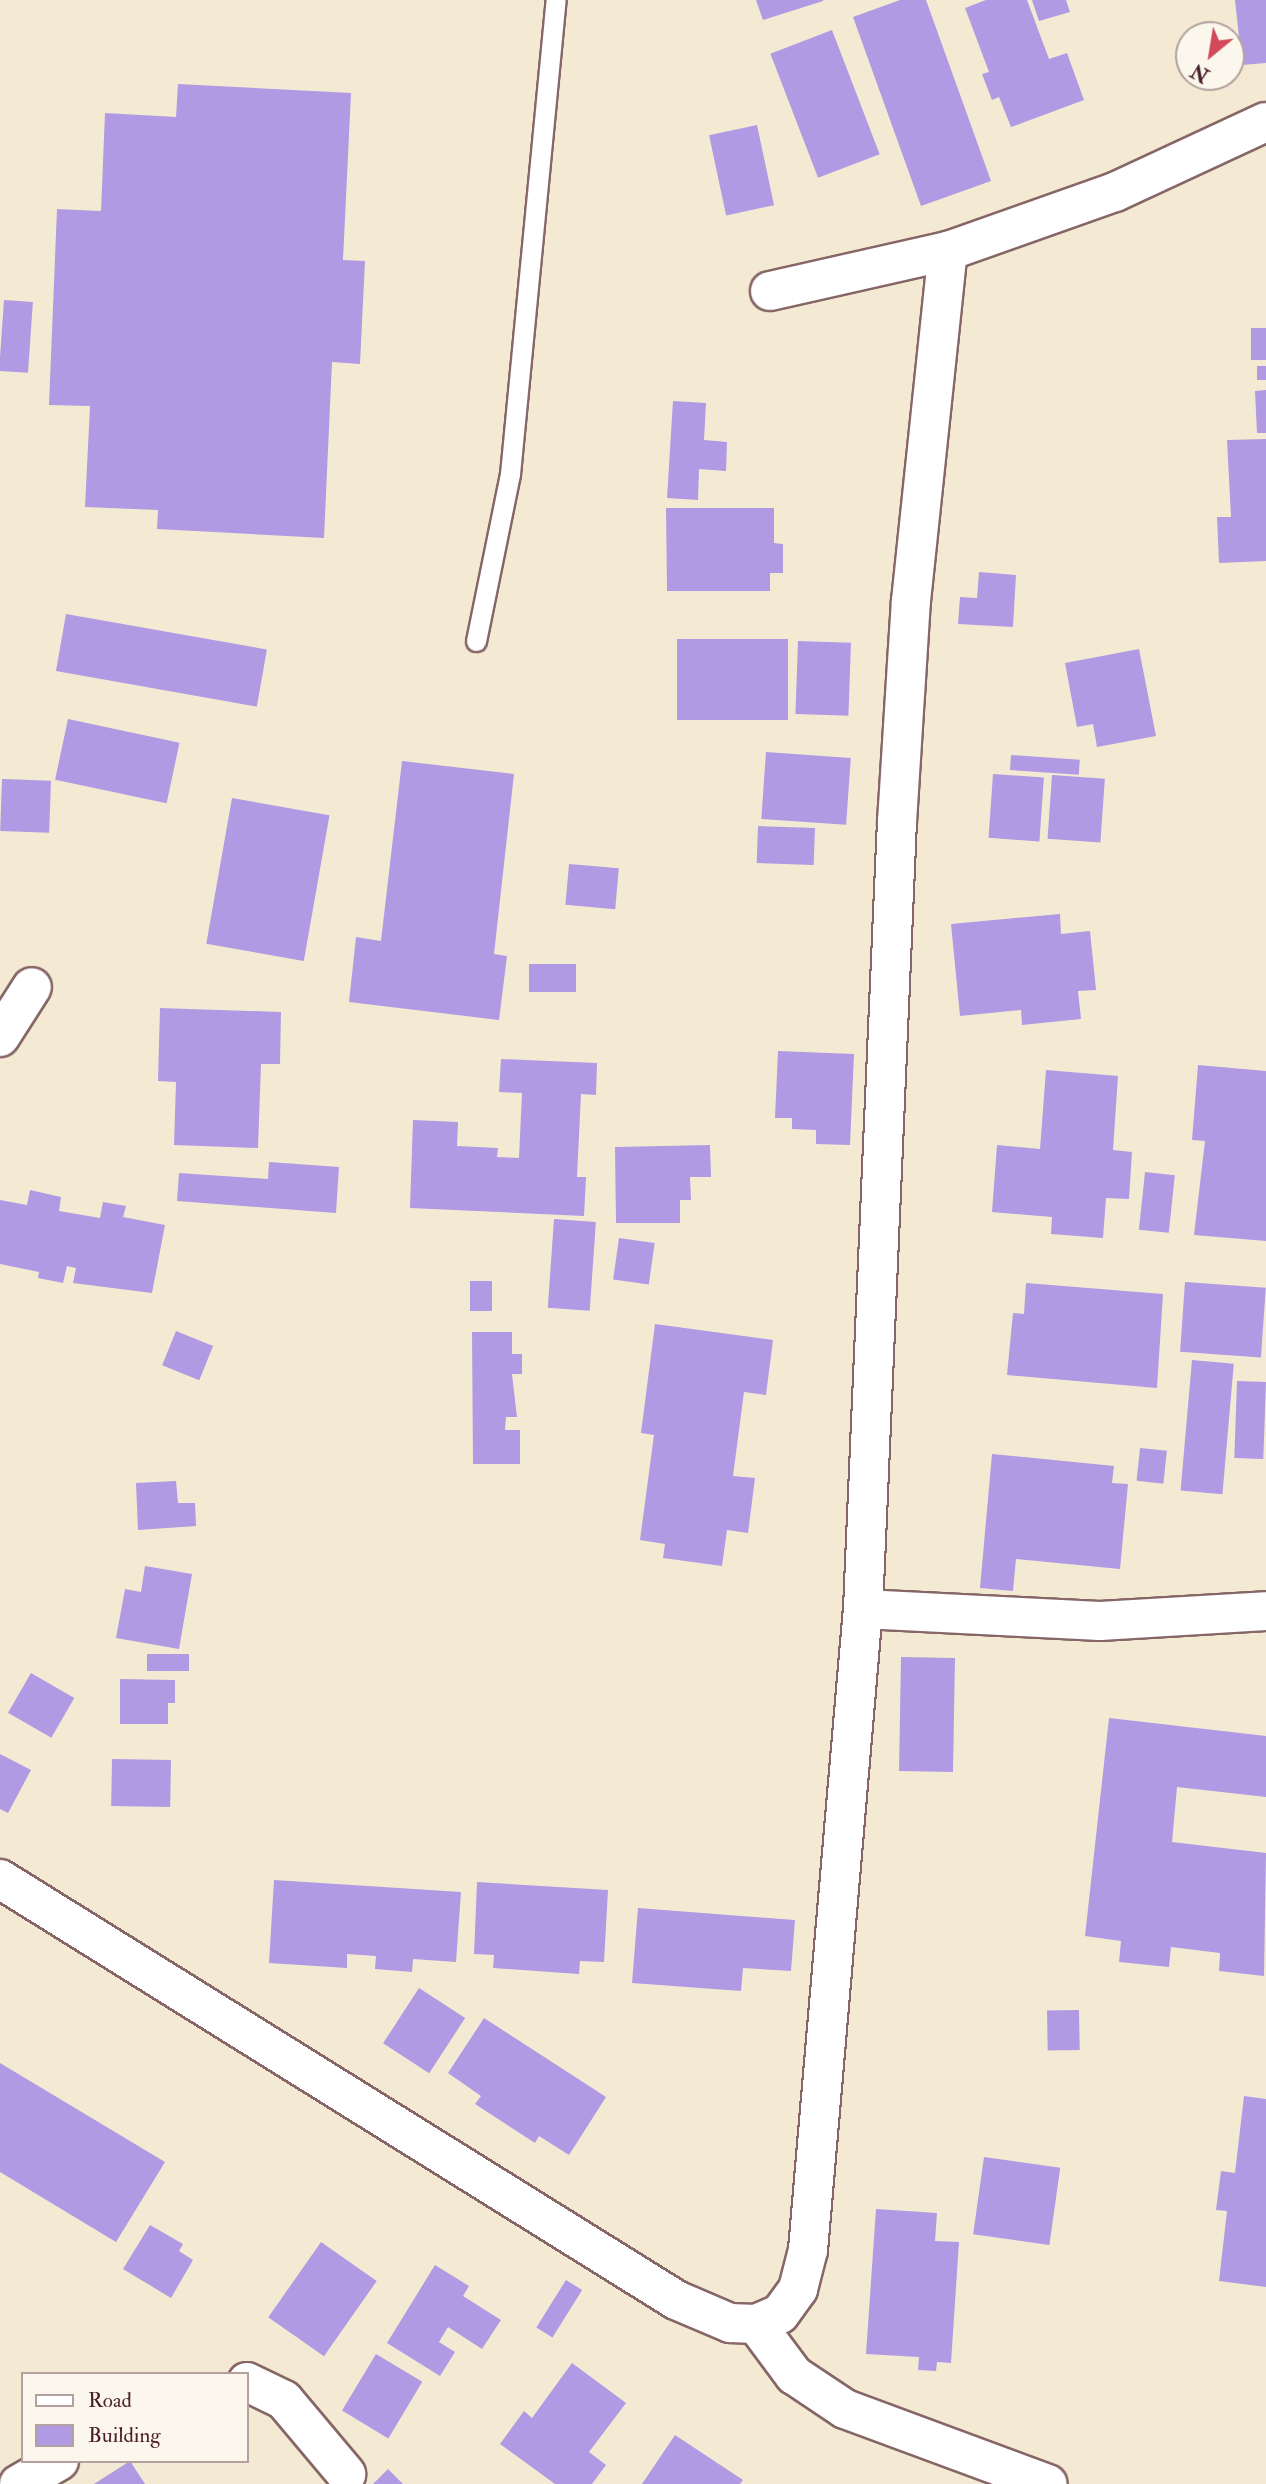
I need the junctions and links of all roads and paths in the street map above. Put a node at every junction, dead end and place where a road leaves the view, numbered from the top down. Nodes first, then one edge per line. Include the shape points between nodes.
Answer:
1 (556, 0) edge
2 (1266, 122) edge
3 (948, 251) junction
4 (770, 291) dead end
5 (476, 641) dead end
6 (32, 987) dead end
7 (0, 1037) edge
8 (863, 1609) junction
9 (1266, 1611) edge
10 (0, 1879) edge
11 (756, 2324) junction
12 (248, 2382) edge
13 (56, 2463) edge
14 (346, 2474) dead end
15 (19, 2484) edge
16 (1048, 2484) edge

1 - 5 lane via 510,474
2 - 3 street via 1115,192
3 - 4 street
3 - 8 street via 911,601 897,822
6 - 7 street
8 - 9 street via 1100,1622
8 - 11 street via 808,2250 798,2289 780,2314
10 - 11 street via 676,2300 730,2323
11 - 16 street via 794,2375 845,2409
12 - 14 street via 284,2400
13 - 15 street

